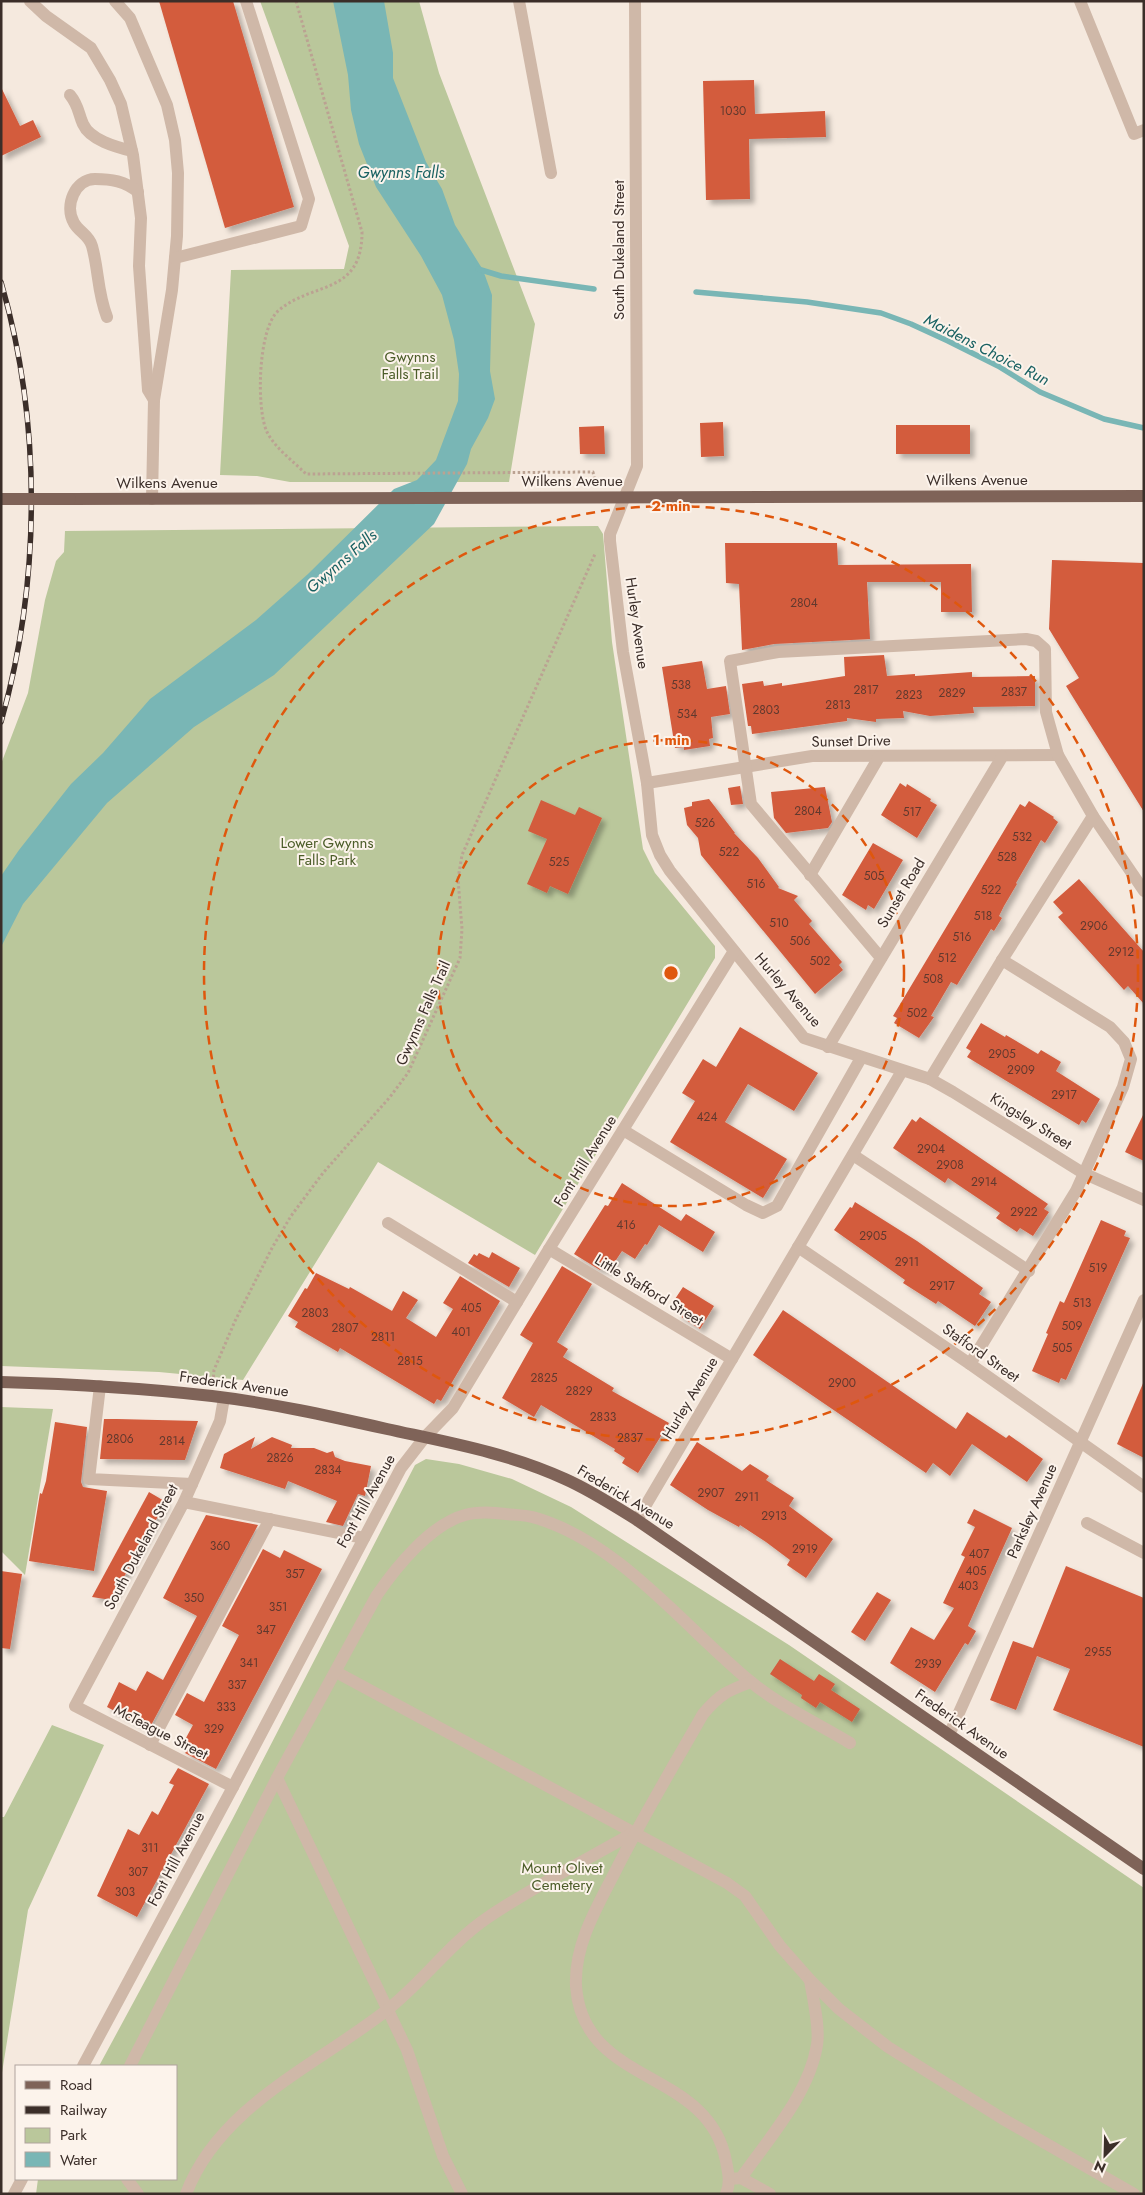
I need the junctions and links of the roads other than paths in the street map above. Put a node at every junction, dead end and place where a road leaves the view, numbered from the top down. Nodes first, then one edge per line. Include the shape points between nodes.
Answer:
1 (30, 1) edge
2 (115, 1) edge
3 (246, 1) edge
4 (519, 1) edge
5 (635, 1) edge
6 (1080, 1) edge
7 (70, 95) dead end
8 (1139, 132) edge
9 (132, 151) junction
10 (551, 173) dead end
11 (138, 192) junction
12 (176, 258) junction
13 (107, 317) dead end
14 (154, 400) junction
15 (1144, 496) edge
16 (623, 497) junction
17 (1, 499) edge
18 (152, 499) junction
19 (1058, 755) junction
20 (1002, 756) junction
21 (878, 757) junction
22 (746, 768) junction
23 (647, 784) junction
24 (1093, 816) junction
25 (810, 875) junction
26 (1144, 891) edge
27 (734, 952) junction
28 (881, 958) junction
29 (1002, 960) junction
30 (828, 1047) junction
31 (861, 1058) junction
32 (902, 1071) junction
33 (930, 1079) junction
34 (623, 1130) junction
35 (853, 1155) junction
36 (1083, 1173) junction
37 (1144, 1200) edge
38 (388, 1223) dead end
39 (798, 1247) junction
40 (549, 1249) junction
41 (1028, 1271) junction
42 (1144, 1300) edge
43 (517, 1302) junction
44 (732, 1359) junction
45 (970, 1364) junction
46 (1, 1382) edge
47 (100, 1386) junction
48 (224, 1398) junction
49 (424, 1437) junction
50 (1080, 1443) junction
51 (192, 1484) junction
52 (1144, 1487) edge
53 (184, 1502) junction
54 (270, 1519) junction
55 (637, 1520) junction
56 (1087, 1523) dead end
57 (364, 1538) junction
58 (1144, 1553) edge
59 (336, 1672) junction
60 (751, 1682) junction
61 (75, 1706) joint
62 (949, 1735) junction
63 (850, 1743) dead end
64 (150, 1745) junction
65 (277, 1778) junction
66 (233, 1788) junction
67 (635, 1832) junction
68 (1143, 1866) edge
69 (810, 1980) junction
70 (388, 2010) junction
71 (83, 2065) edge
72 (131, 2065) edge
73 (735, 2178) junction
74 (21, 2180) edge
75 (128, 2180) edge
76 (1132, 2193) edge
77 (14, 2194) edge
78 (138, 2194) edge
79 (186, 2194) edge
80 (462, 2194) edge
81 (726, 2194) edge
82 (770, 2194) edge

1 - 9 street via 96,55 120,104
2 - 12 street via 130,18 167,105 178,173
3 - 12 street via 309,199 301,226
4 - 10 street
5 - 16 street, South Dukeland Street via 637,466
6 - 8 street
7 - 9 street via 79,108 87,131
9 - 11 street
11 - 13 street via 117,181 90,179 76,188 70,204 74,224 86,233 92,244 100,298
11 - 14 street via 141,218 139,266 148,390
12 - 14 street
14 - 18 street
15 - 16 main road, Wilkens Avenue
16 - 18 main road, Wilkens Avenue
16 - 23 street, Hurley Avenue via 610,541 623,652
17 - 18 main road, Wilkens Avenue, bridge
19 - 20 street, Sunset Drive
19 - 22 street via 1046,712 1045,648 1026,639 778,652 730,661
19 - 24 street
20 - 21 street, Sunset Drive
20 - 28 street, Sunset Road
21 - 22 street, Sunset Drive via 812,756
21 - 25 street
22 - 23 street, Sunset Drive
22 - 25 street via 751,804
23 - 27 street, Hurley Avenue via 652,835 660,855
24 - 26 street
24 - 29 street
25 - 28 street
27 - 30 street, Hurley Avenue via 804,1038
27 - 34 street, Font Hill Avenue
28 - 30 street, Sunset Road
29 - 33 street
29 - 36 street via 1110,1027 1124,1042 1132,1059 1123,1087
30 - 31 street, Hurley Avenue
31 - 32 street, Hurley Avenue
31 - 34 street via 777,1206 763,1213
32 - 33 street, Kingsley Street
32 - 35 street, Hurley Avenue
33 - 36 street, Kingsley Street
34 - 40 street, Font Hill Avenue
35 - 39 street, Hurley Avenue
35 - 41 street
36 - 37 street, Kingsley Street
36 - 41 street via 1076,1191
38 - 43 street
39 - 44 street, Hurley Avenue
39 - 45 street, Stafford Street
40 - 43 street, Font Hill Avenue
40 - 44 street, Little Stafford Street
41 - 45 street
42 - 50 street, Parksley Avenue
43 - 49 street, Font Hill Avenue via 454,1408
44 - 55 street, Hurley Avenue
45 - 50 street, Stafford Street
46 - 47 main road, Frederick Avenue
47 - 48 main road, Frederick Avenue
47 - 51 street via 89,1479
48 - 49 main road, Frederick Avenue via 286,1407
48 - 51 street, South Dukeland Street via 220,1421
49 - 55 main road, Frederick Avenue via 523,1462 564,1479
49 - 57 street, Font Hill Avenue via 401,1468
50 - 52 street, Stafford Street
50 - 62 street, Parksley Avenue
51 - 53 street, South Dukeland Street
53 - 54 street
53 - 61 street, South Dukeland Street
54 - 57 street
54 - 64 street
55 - 62 main road, Frederick Avenue
56 - 58 street
57 - 66 street, Font Hill Avenue
59 - 60 street via 377,1595 411,1552 449,1523 464,1515 485,1512 535,1518 593,1544 621,1564
59 - 65 street
59 - 67 street
60 - 63 street
60 - 67 street via 717,1698 703,1714
61 - 64 street, McTeague Street
62 - 68 main road, Frederick Avenue
64 - 66 street, McTeague Street
65 - 70 street
65 - 72 street
66 - 71 street, Font Hill Avenue
67 - 69 street via 745,1896 780,1946
67 - 70 street via 487,1918 458,1941
67 - 73 street via 584,1938 577,1963 576,1986 580,2007 590,2030 616,2058 678,2092 698,2108 715,2131
69 - 73 street via 817,2043 811,2068 800,2093
69 - 76 street via 839,2009 888,2047 1003,2119
70 - 79 street via 245,2111 205,2154
70 - 80 street via 407,2050 443,2156
73 - 81 street
73 - 82 street
74 - 77 street
75 - 78 street

